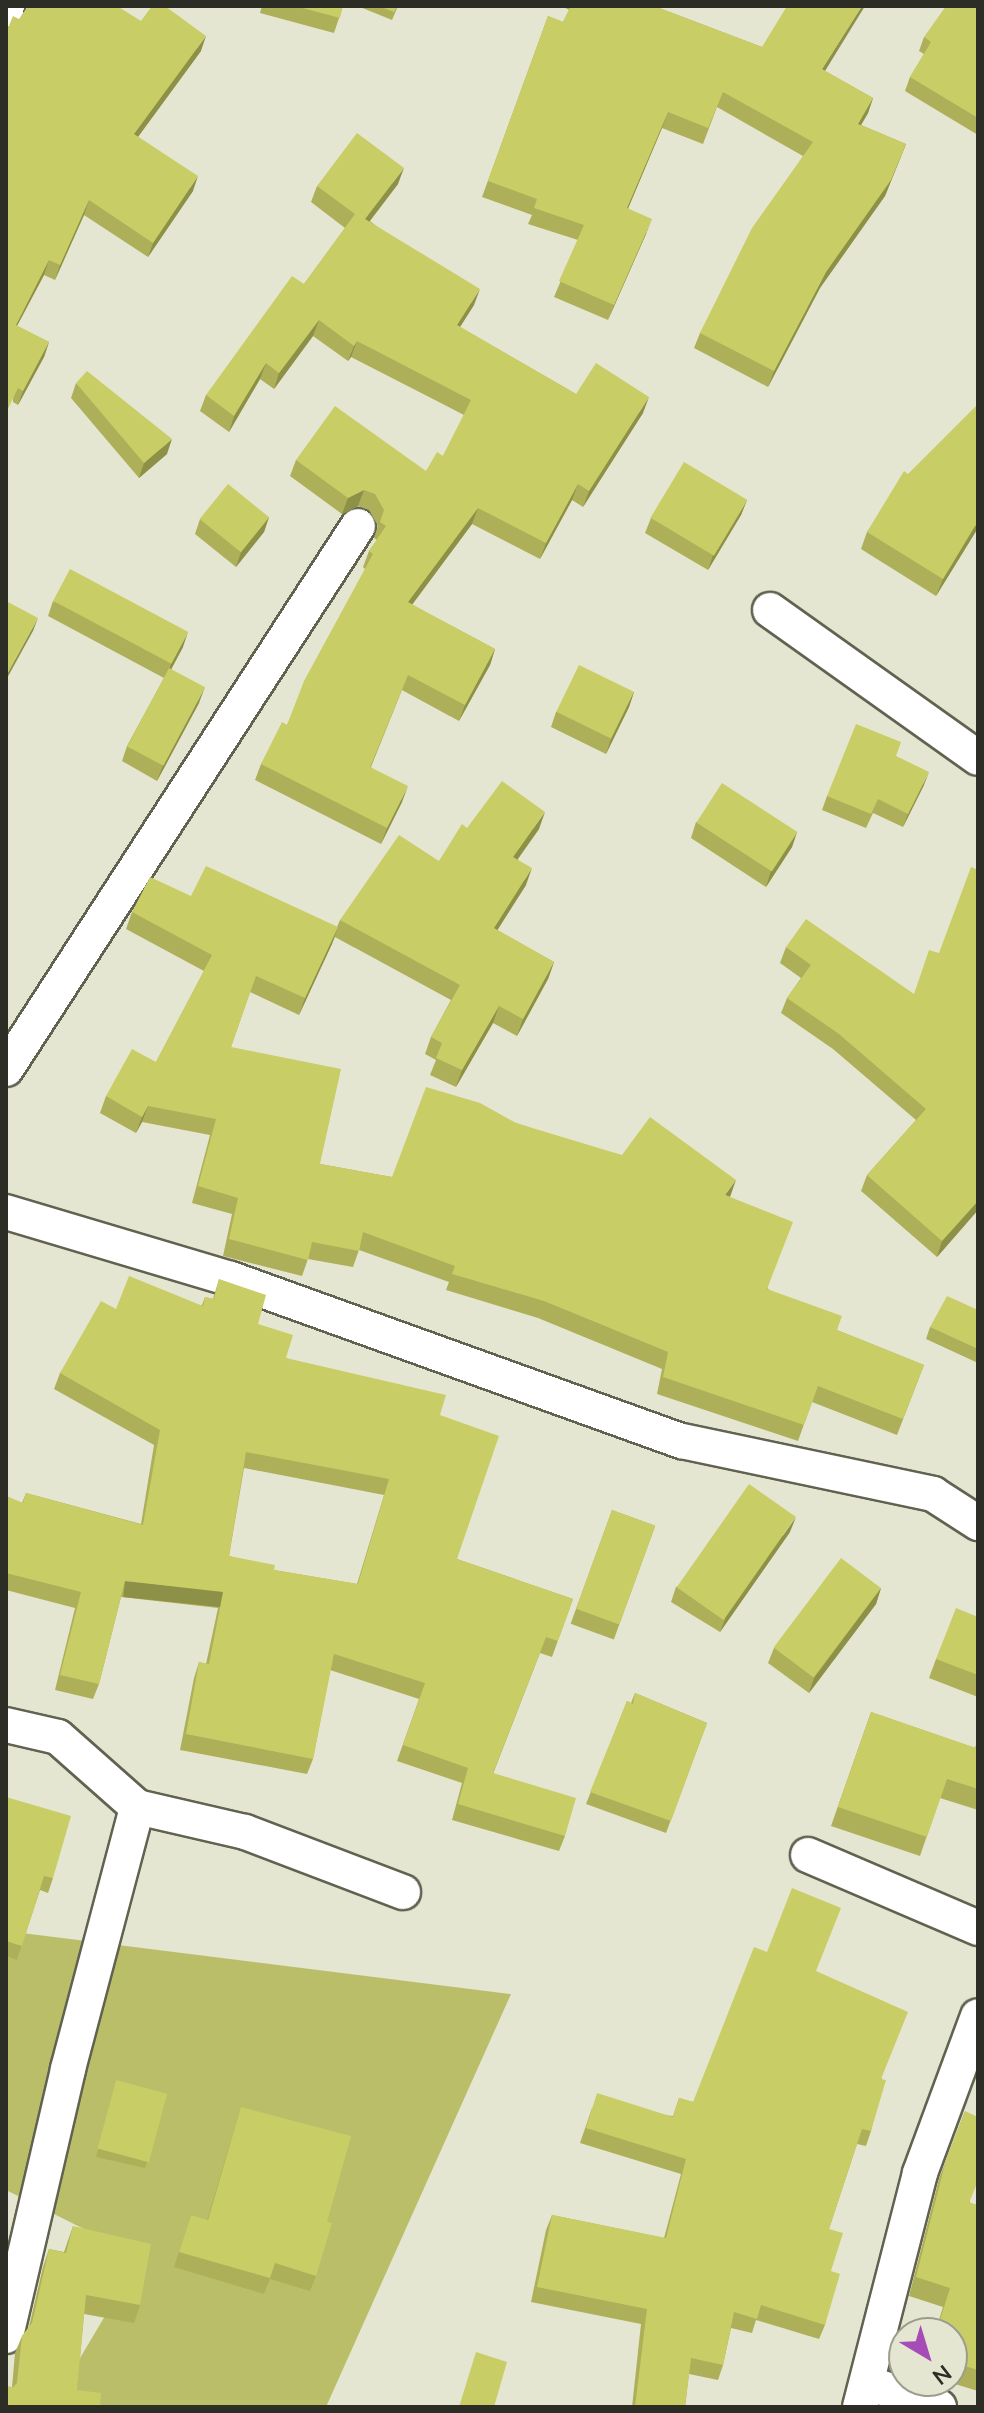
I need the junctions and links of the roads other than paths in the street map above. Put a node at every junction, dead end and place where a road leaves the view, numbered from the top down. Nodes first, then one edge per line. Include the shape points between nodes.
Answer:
1 (358, 526) dead end
2 (770, 610) dead end
3 (978, 758) edge
4 (6, 1069) edge
5 (6, 1212) edge
6 (978, 1523) edge
7 (6, 1725) edge
8 (137, 1807) junction
9 (808, 1855) dead end
10 (403, 1892) dead end
11 (978, 1928) edge
12 (978, 2016) edge
13 (6, 2336) edge
14 (864, 2395) edge
15 (939, 2407) edge

1 - 4 street
2 - 3 street
5 - 6 street via 231,1279 682,1441 933,1494
7 - 8 street via 58,1737
8 - 10 street via 245,1832
8 - 13 street
9 - 11 street
12 - 14 street via 920,2173
14 - 15 street

